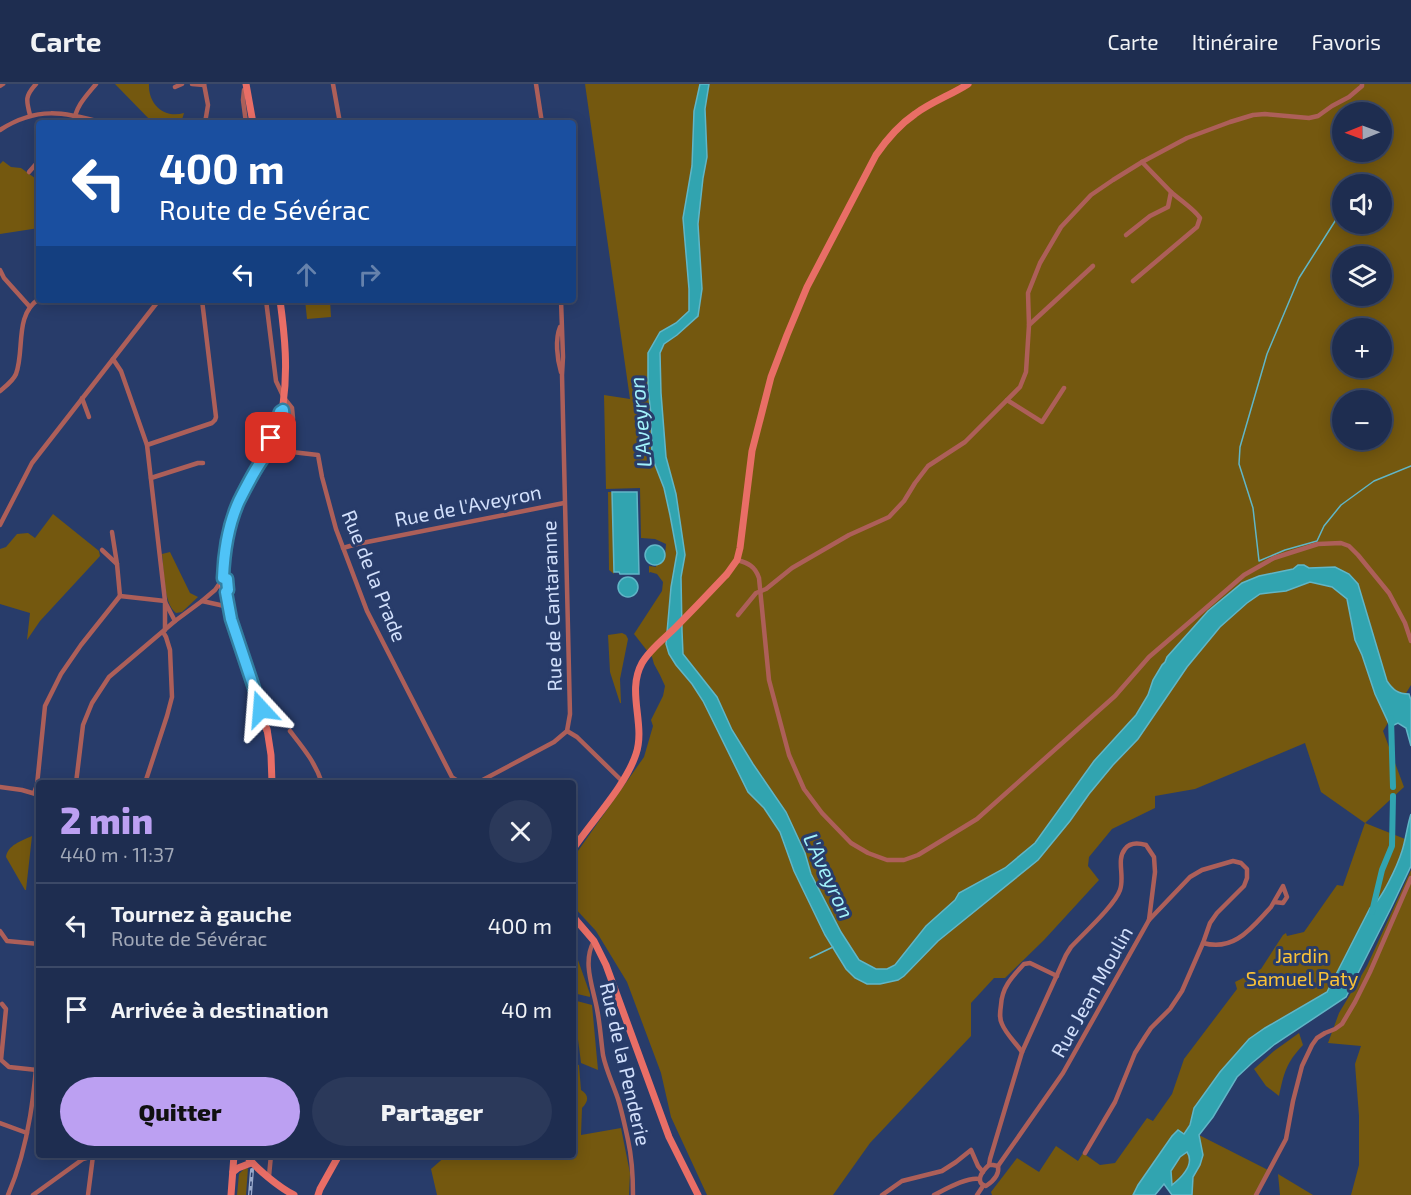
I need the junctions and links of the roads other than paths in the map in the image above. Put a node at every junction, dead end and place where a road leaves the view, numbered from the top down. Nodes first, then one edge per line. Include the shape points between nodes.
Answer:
1 (36, 84) edge
2 (96, 84) edge
3 (182, 84) edge
4 (192, 84) edge
5 (333, 84) edge
6 (536, 84) edge
7 (968, 84) edge
8 (1362, 84) edge
9 (204, 85) edge
10 (244, 86) edge
11 (175, 87) dead end
12 (30, 115) junction
13 (75, 115) junction
14 (74, 120) edge
15 (93, 120) edge
16 (205, 120) edge
17 (250, 120) edge
18 (339, 120) edge
19 (542, 120) edge
20 (0, 130) edge
21 (1142, 162) junction
22 (36, 164) edge
23 (29, 172) dead end
24 (1172, 192) junction
25 (1126, 235) dead end
26 (1093, 266) dead end
27 (0, 270) edge
28 (1133, 281) dead end
29 (36, 302) edge
30 (157, 303) edge
31 (201, 303) edge
32 (266, 303) edge
33 (278, 303) edge
34 (561, 303) edge
35 (30, 307) junction
36 (561, 324) junction
37 (1029, 325) junction
38 (113, 359) junction
39 (562, 375) junction
40 (1064, 388) dead end
41 (0, 391) edge
42 (82, 398) junction
43 (284, 398) junction
44 (1007, 400) junction
45 (89, 417) dead end
46 (147, 445) junction
47 (291, 452) junction
48 (262, 459) junction
49 (203, 463) dead end
50 (151, 478) junction
51 (564, 503) junction
52 (0, 525) edge
53 (112, 532) dead end
54 (343, 548) junction
55 (102, 550) dead end
56 (737, 560) junction
57 (117, 564) junction
58 (223, 578) junction
59 (214, 590) junction
60 (760, 590) junction
61 (226, 593) junction
62 (120, 596) junction
63 (165, 601) junction
64 (202, 601) junction
65 (229, 607) junction
66 (738, 615) dead end
67 (176, 621) junction
68 (164, 631) junction
69 (1411, 641) edge
70 (290, 731) dead end
71 (567, 731) junction
72 (38, 780) edge
73 (76, 780) edge
74 (146, 780) edge
75 (272, 780) edge
76 (321, 780) edge
77 (453, 780) edge
78 (483, 780) edge
79 (622, 781) junction
80 (0, 787) edge
81 (36, 794) edge
82 (576, 845) edge
83 (1411, 878) edge
84 (1274, 902) dead end
85 (576, 920) edge
86 (1149, 920) junction
87 (576, 925) edge
88 (584, 930) junction
89 (0, 931) edge
90 (594, 941) junction
91 (1203, 943) junction
92 (36, 944) edge
93 (1057, 976) junction
94 (2, 1004) dead end
95 (1022, 1052) junction
96 (1, 1060) edge
97 (36, 1070) edge
98 (36, 1076) edge
99 (0, 1123) edge
100 (27, 1133) junction
101 (1085, 1153) dead end
102 (87, 1158) edge
103 (93, 1158) edge
104 (234, 1158) edge
105 (248, 1158) edge
106 (270, 1158) edge
107 (337, 1158) edge
108 (251, 1163) junction
109 (989, 1166) junction
110 (998, 1166) junction
111 (235, 1170) junction
112 (983, 1172) junction
113 (267, 1175) junction
114 (979, 1179) junction
115 (279, 1185) junction
116 (983, 1186) junction
117 (318, 1194) edge
118 (8, 1195) edge
119 (33, 1195) edge
120 (88, 1195) edge
121 (231, 1195) edge
122 (279, 1195) edge
123 (294, 1195) edge
124 (633, 1195) edge
125 (698, 1195) edge
126 (882, 1195) edge
127 (934, 1195) edge
128 (977, 1195) edge
129 (1256, 1195) edge

1 - 12 street via 27,96
2 - 13 street
3 - 11 street
4 - 9 street
5 - 18 street
6 - 19 street
7 - 56 street via 915,113 888,138 816,271 771,376 752,451
8 - 21 street via 1318,116 1253,115 1187,138
9 - 16 street
10 - 17 street
12 - 13 street
12 - 20 street
13 - 14 street
13 - 15 street
21 - 24 street
21 - 37 street via 1091,195 1061,226 1028,293
22 - 23 street
24 - 25 street via 1168,207
24 - 28 street via 1196,212 1200,218 1197,227
26 - 37 street
27 - 35 street
29 - 35 street
30 - 38 street
31 - 46 street via 215,420
32 - 43 street via 276,381
33 - 43 street via 286,351
34 - 36 street, Rue de Cantaranne
35 - 41 street via 24,315 16,375
36 - 39 street, Rue de Cantaranne
36 - 39 street, Rue de Cantaranne via 558,350
37 - 44 street via 1026,372 1020,387
38 - 42 street
38 - 46 street via 121,371
39 - 51 street, Rue de Cantaranne
40 - 44 street via 1042,422
42 - 45 street
42 - 52 street via 32,463
43 - 47 street via 292,408
43 - 48 street via 284,417
44 - 60 street via 965,442 928,466 889,517 849,535
46 - 50 street
47 - 48 street
47 - 54 street, Rue de la Prade via 318,455
48 - 58 street via 231,524
49 - 50 street
50 - 63 street
51 - 54 street, Rue de l'Aveyron
51 - 71 street, Rue de Cantaranne via 570,714
53 - 57 street
54 - 77 street, Rue de la Prade via 372,622
55 - 57 street
56 - 60 street via 757,572
56 - 79 street via 642,664 635,697 639,738
57 - 62 street
58 - 59 street
58 - 61 street
59 - 61 street
59 - 64 street
60 - 66 street
60 - 69 street via 770,680 789,755 804,789 851,843 887,860 918,855 977,819 1115,696 1149,657 1183,627 1244,575 1274,558 1318,544 1349,546 1389,593
61 - 65 street
62 - 63 street
62 - 72 street via 61,674 45,706
63 - 67 street
63 - 68 street
64 - 65 street
64 - 67 street
65 - 75 street via 264,712
67 - 68 street
68 - 73 street via 109,676 95,697 83,725
68 - 74 street via 170,650 172,697
70 - 76 street via 310,757
71 - 78 street
71 - 79 street
79 - 82 street
80 - 81 street
83 - 129 street via 1370,972 1342,1024 1312,1045 1302,1066 1286,1139
84 - 91 street via 1243,937 1221,945
85 - 88 street
86 - 91 street via 1190,877 1233,861 1241,863 1247,869 1244,886 1210,923
86 - 93 street, Rue Jean Moulin via 1154,857 1146,845 1128,845 1120,861 1122,882 1118,896 1071,947
86 - 110 street, Rue Jean Moulin via 1063,1073
87 - 88 street
88 - 90 street
89 - 92 street via 7,941
90 - 124 street, Rue de la Penderie via 588,956 590,978 603,1055 628,1141
90 - 125 street via 669,1137
91 - 101 street via 1182,991 1150,1028 1135,1053 1115,1102
93 - 95 street
93 - 95 street via 1030,963 1023,964 1005,988 1001,1023
94 - 96 street via 6,1009
95 - 109 street
96 - 97 street via 9,1067
98 - 100 street
99 - 100 street
100 - 118 street via 21,1163
102 - 119 street
103 - 120 street
104 - 111 street
105 - 108 street
106 - 113 street
107 - 117 street
108 - 111 street
108 - 113 street
109 - 110 street
109 - 112 street
110 - 116 street, Rue Jean Moulin via 990,1184
111 - 121 street
112 - 114 street
112 - 126 street via 971,1150 942,1171 902,1181
113 - 115 street
114 - 116 street
114 - 127 street via 953,1185
115 - 122 street
115 - 123 street
116 - 128 street, Rue Jean Moulin

